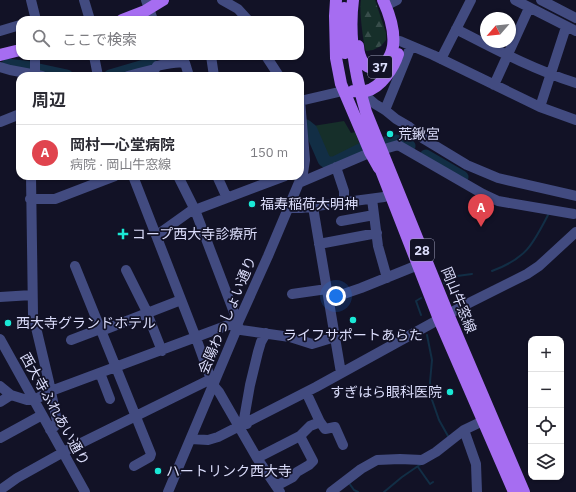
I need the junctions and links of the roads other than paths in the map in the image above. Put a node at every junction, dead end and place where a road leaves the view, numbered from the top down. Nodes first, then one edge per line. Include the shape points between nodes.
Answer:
1 (31, 0) edge
2 (84, 0) edge
3 (164, 0) edge
4 (222, 0) edge
5 (336, 0) edge
6 (344, 0) edge
7 (471, 0) edge
8 (516, 0) edge
9 (541, 0) edge
10 (390, 1) edge
11 (352, 6) edge
12 (529, 8) junction
13 (150, 9) edge
14 (35, 16) edge
15 (89, 16) edge
16 (132, 16) edge
17 (244, 16) edge
18 (576, 18) edge
19 (16, 26) edge
20 (566, 27) junction
21 (456, 29) junction
22 (0, 31) edge
23 (576, 31) edge
24 (400, 41) junction
25 (412, 46) junction
26 (16, 51) edge
27 (0, 55) edge
28 (508, 56) junction
29 (441, 59) junction
30 (35, 60) edge
31 (95, 60) edge
32 (159, 60) edge
33 (212, 60) edge
34 (268, 60) edge
35 (0, 66) edge
36 (156, 66) junction
37 (19, 72) edge
38 (37, 72) edge
39 (97, 72) edge
40 (145, 72) edge
41 (188, 72) edge
42 (213, 72) edge
43 (276, 72) edge
44 (551, 75) junction
45 (576, 84) edge
46 (494, 85) junction
47 (351, 91) junction
48 (304, 100) edge
49 (540, 107) junction
50 (385, 110) junction
51 (16, 116) edge
52 (576, 120) edge
53 (0, 122) edge
54 (304, 148) edge
55 (375, 151) junction
56 (304, 163) edge
57 (336, 167) junction
58 (304, 173) edge
59 (31, 180) edge
60 (105, 180) edge
61 (135, 180) edge
62 (180, 180) edge
63 (219, 180) edge
64 (274, 180) edge
65 (298, 180) edge
66 (390, 194) junction
67 (575, 196) edge
68 (227, 198) junction
69 (30, 199) junction
70 (372, 199) junction
71 (344, 202) junction
72 (313, 207) junction
73 (288, 208) junction
74 (194, 210) junction
75 (402, 213) junction
76 (574, 213) edge
77 (374, 215) junction
78 (341, 220) dead end
79 (576, 232) edge
80 (377, 233) junction
81 (156, 235) junction
82 (319, 244) junction
83 (418, 265) junction
84 (75, 266) dead end
85 (126, 270) dead end
86 (387, 278) junction
87 (292, 294) dead end
88 (328, 294) junction
89 (32, 295) junction
90 (0, 297) edge
91 (182, 300) junction
92 (147, 313) junction
93 (444, 316) junction
94 (237, 326) junction
95 (101, 330) junction
96 (266, 333) junction
97 (335, 337) junction
98 (196, 338) junction
99 (0, 339) edge
100 (70, 340) dead end
101 (162, 351) junction
102 (116, 368) junction
103 (100, 373) junction
104 (341, 373) junction
105 (212, 382) junction
106 (0, 386) edge
107 (51, 391) junction
108 (306, 392) junction
109 (11, 395) junction
110 (110, 399) dead end
111 (34, 400) junction
112 (0, 402) edge
113 (42, 415) junction
114 (135, 416) junction
115 (487, 419) junction
116 (320, 422) junction
117 (243, 426) junction
118 (50, 430) junction
119 (464, 430) junction
120 (300, 436) junction
121 (0, 438) edge
122 (190, 439) junction
123 (343, 445) dead end
124 (63, 453) junction
125 (257, 458) junction
126 (134, 466) dead end
127 (278, 489) edge
128 (0, 490) edge
129 (85, 492) edge
130 (168, 492) edge
131 (331, 492) edge
132 (477, 492) edge
133 (514, 492) edge
134 (524, 492) edge

1 - 14 street
2 - 15 street
3 - 13 main road
4 - 17 street
5 - 47 main road via 336,58
6 - 47 main road, 岡山牛窓線 / 28 via 343,35
7 - 21 street
8 - 12 street
9 - 18 street
10 - 11 main road, 37 via 393,44 390,57 384,65 376,69 367,67 362,62
10 - 24 main road, 37
11 - 47 main road, 岡山牛窓線 / 28
12 - 20 street
12 - 28 street
13 - 16 main road
19 - 22 street
20 - 23 street
20 - 44 street
21 - 28 street
21 - 29 street
24 - 25 street
24 - 47 main road, 37 via 396,59 388,74 366,92
25 - 29 street
25 - 50 street
26 - 27 main road
28 - 44 street
28 - 46 street
29 - 46 street
30 - 38 street
31 - 39 street
32 - 36 street
33 - 42 street
34 - 43 street
35 - 37 street
36 - 40 street via 155,69
36 - 41 street via 183,62
44 - 45 street
44 - 49 street
46 - 49 street
47 - 48 street
47 - 50 street
47 - 55 main road
47 - 55 main road, 岡山牛窓線 / 28 via 366,112
49 - 52 street
50 - 67 street via 433,145 481,171 498,178
51 - 53 street
54 - 56 street, 会陽わっしょい通り
55 - 57 street
55 - 66 main road, 岡山牛窓線 / 28
55 - 75 main road, 岡山牛窓線 / 28
55 - 76 street via 398,145 498,202
57 - 58 street
57 - 71 street via 344,191
59 - 69 street
60 - 69 street via 55,199
61 - 81 street
62 - 74 street
63 - 68 street
64 - 68 street
65 - 73 street, 会陽わっしょい通り
66 - 70 street
66 - 75 main road, 岡山牛窓線 / 28
67 - 76 street
68 - 74 street
69 - 89 street
70 - 71 street
70 - 77 street
71 - 72 street
72 - 73 street
72 - 82 street
73 - 94 street, 会陽わっしょい通り
74 - 81 street
74 - 94 street
75 - 83 main road, 岡山牛窓線 / 28
75 - 93 main road, 岡山牛窓線 / 28
77 - 78 street
77 - 80 street
79 - 93 street via 540,266
80 - 82 street
80 - 86 street
81 - 91 street
82 - 88 street
83 - 86 street
83 - 93 main road, 岡山牛窓線 / 28
84 - 95 street
85 - 92 street
86 - 88 street
87 - 88 street
88 - 97 street
89 - 90 street
89 - 107 street via 32,315
91 - 92 street
91 - 98 street
92 - 95 street
92 - 101 street
93 - 104 street
93 - 115 main road, 岡山牛窓線 / 28
94 - 96 street via 241,330
94 - 98 street via 231,324
94 - 105 street, 会陽わっしょい通り
95 - 100 street
95 - 102 street
96 - 97 street via 312,344
96 - 117 street via 261,342 250,385
97 - 104 street
98 - 101 street
98 - 105 street
99 - 111 street, 西大寺ふれあい通り
101 - 102 street
102 - 103 street
102 - 114 street
103 - 107 street
103 - 110 street
104 - 108 street
105 - 114 street
105 - 117 street
105 - 122 street, 会陽わっしょい通り
106 - 109 street
107 - 111 street
107 - 118 street via 57,421
108 - 116 street
108 - 117 street
109 - 111 street
109 - 112 street
111 - 113 street, 西大寺ふれあい通り
113 - 118 street, 西大寺ふれあい通り
113 - 121 street
114 - 124 street
114 - 126 street via 151,454
115 - 119 street
115 - 133 main road, 岡山牛窓線 / 28
115 - 134 main road, 岡山牛窓線 / 28
116 - 120 street via 314,423
116 - 123 street via 325,429 335,427
117 - 122 street via 214,439
117 - 125 street
118 - 124 street, 西大寺ふれあい通り
119 - 131 street via 422,460 377,460
119 - 132 street via 476,464
120 - 125 street
120 - 127 street via 313,461
122 - 130 street, 会陽わっしょい通り
124 - 128 street
124 - 129 street, 西大寺ふれあい通り
125 - 127 street

